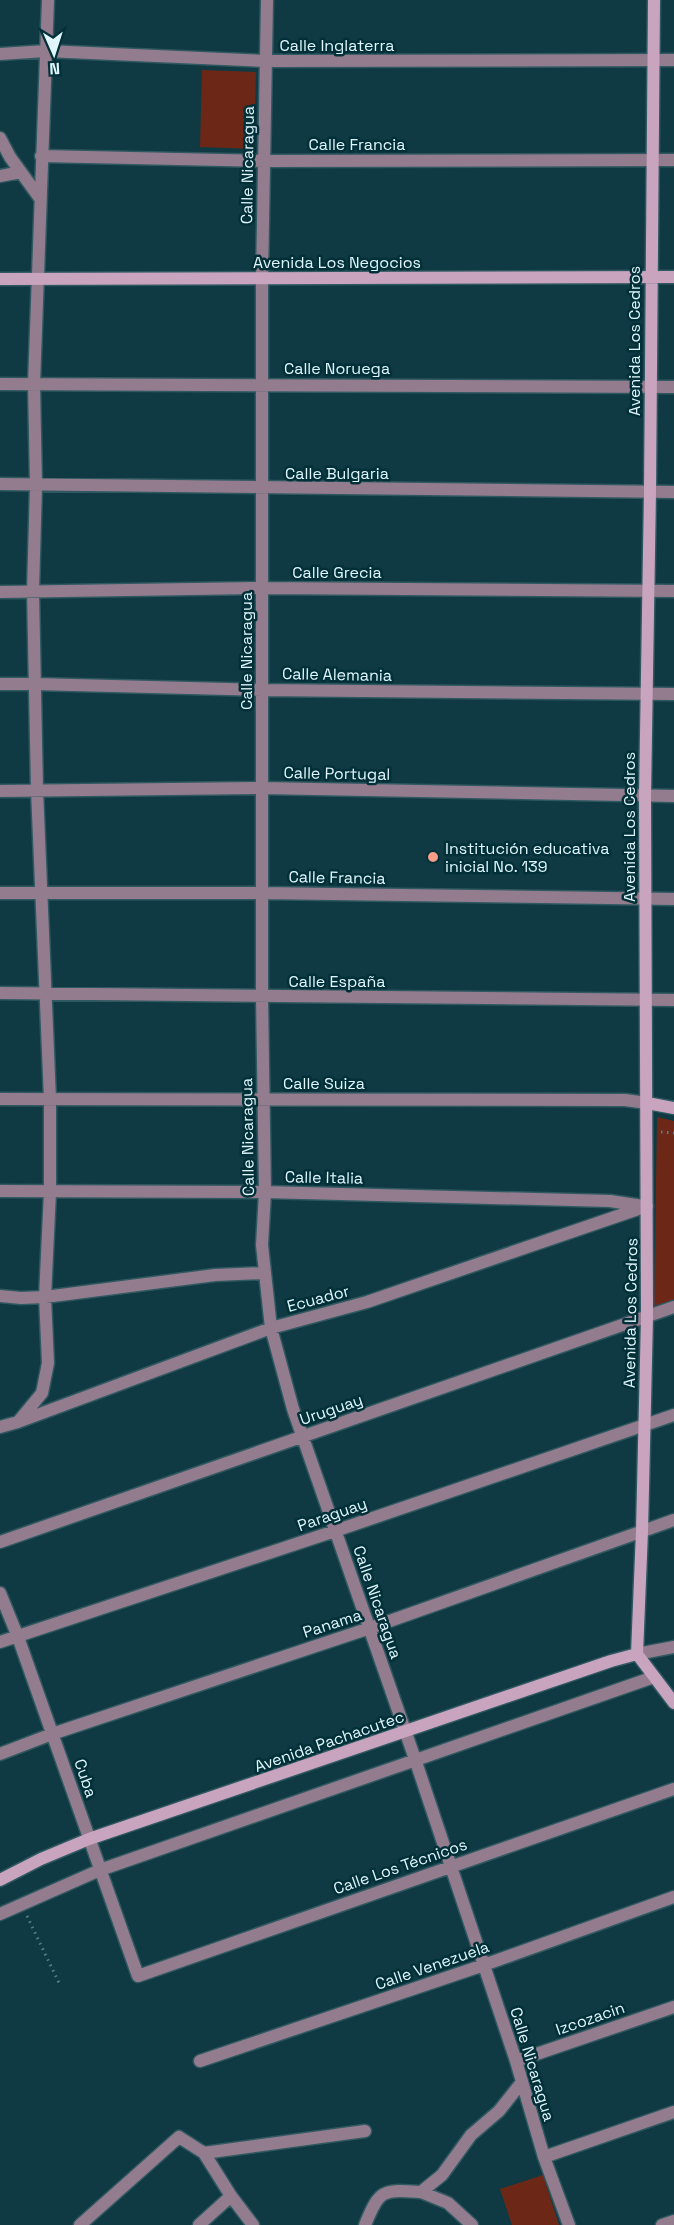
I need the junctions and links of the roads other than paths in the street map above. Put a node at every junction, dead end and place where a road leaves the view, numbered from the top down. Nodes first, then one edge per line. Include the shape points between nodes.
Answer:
1 (48, 0) edge
2 (267, 0) edge
3 (654, 0) edge
4 (46, 51) junction
5 (0, 54) edge
6 (653, 60) junction
7 (674, 60) edge
8 (266, 62) junction
9 (0, 138) edge
10 (41, 156) junction
11 (652, 160) junction
12 (674, 160) edge
13 (264, 161) junction
14 (21, 172) junction
15 (0, 176) edge
16 (39, 197) junction
17 (650, 277) junction
18 (674, 277) edge
19 (38, 278) junction
20 (0, 279) edge
21 (262, 279) junction
22 (0, 384) edge
23 (34, 384) junction
24 (262, 384) junction
25 (650, 386) junction
26 (674, 387) edge
27 (0, 484) edge
28 (36, 485) junction
29 (262, 489) junction
30 (650, 491) junction
31 (674, 492) edge
32 (262, 588) junction
33 (648, 590) junction
34 (33, 591) junction
35 (674, 591) edge
36 (0, 592) edge
37 (0, 684) edge
38 (35, 684) junction
39 (262, 690) junction
40 (647, 693) junction
41 (674, 694) edge
42 (262, 788) junction
43 (37, 790) junction
44 (0, 791) edge
45 (645, 796) junction
46 (674, 796) edge
47 (0, 893) edge
48 (41, 893) junction
49 (262, 893) junction
50 (646, 898) junction
51 (674, 898) edge
52 (0, 993) edge
53 (44, 994) junction
54 (262, 997) junction
55 (646, 999) junction
56 (674, 1000) edge
57 (0, 1099) edge
58 (50, 1099) junction
59 (263, 1099) junction
60 (647, 1103) junction
61 (674, 1108) edge
62 (0, 1191) edge
63 (50, 1192) junction
64 (265, 1192) junction
65 (647, 1206) junction
66 (264, 1273) junction
67 (0, 1296) edge
68 (45, 1297) junction
69 (674, 1307) edge
70 (647, 1317) junction
71 (271, 1328) junction
72 (674, 1415) edge
73 (18, 1422) junction
74 (645, 1426) junction
75 (0, 1427) edge
76 (302, 1436) junction
77 (674, 1520) edge
78 (335, 1531) junction
79 (642, 1531) junction
80 (0, 1542) edge
81 (0, 1593) edge
82 (370, 1628) junction
83 (18, 1637) junction
84 (0, 1642) edge
85 (674, 1647) edge
86 (637, 1654) junction
87 (654, 1677) junction
88 (674, 1703) edge
89 (406, 1732) junction
90 (52, 1734) junction
91 (0, 1754) edge
92 (415, 1759) junction
93 (674, 1789) edge
94 (89, 1839) junction
95 (451, 1865) junction
96 (100, 1870) junction
97 (0, 1880) edge
98 (674, 1897) edge
99 (0, 1914) edge
100 (484, 1965) junction
101 (138, 1976) joint
102 (674, 2007) edge
103 (200, 2061) dead end
104 (516, 2061) junction
105 (522, 2082) junction
106 (674, 2112) edge
107 (365, 2131) dead end
108 (204, 2153) junction
109 (544, 2157) junction
110 (421, 2192) junction
111 (231, 2196) junction
112 (674, 2221) edge
113 (80, 2225) edge
114 (199, 2225) edge
115 (253, 2225) edge
116 (365, 2225) edge
117 (472, 2225) edge
118 (569, 2225) edge
119 (662, 2225) edge

1 - 4 street
2 - 8 street, Calle Nicaragua
3 - 6 street, Avenida Los Cedros
4 - 5 street, Calle Inglaterra
4 - 8 street, Calle Inglaterra
4 - 10 street
6 - 7 street, Calle Inglaterra
6 - 8 street, Calle Inglaterra
6 - 11 street, Avenida Los Cedros
8 - 13 street, Calle Nicaragua
9 - 14 street
10 - 13 street, Calle Francia
10 - 16 street
11 - 12 street, Calle Francia
11 - 13 street, Calle Francia
11 - 17 street, Avenida Los Cedros
13 - 21 street, Calle Nicaragua
14 - 15 street
14 - 16 street
16 - 19 street
17 - 18 street, Avenida Los Negocios
17 - 21 street, Avenida Los Negocios
17 - 25 street, Avenida Los Cedros
19 - 20 street, Avenida Los Negocios
19 - 21 street, Avenida Los Negocios
19 - 23 street
21 - 24 street, Calle Nicaragua
22 - 23 street, Calle Noruega
23 - 24 street, Calle Noruega
23 - 28 street
24 - 25 street, Calle Noruega
24 - 29 street, Calle Nicaragua
25 - 26 street, Calle Noruega
25 - 30 street, Avenida Los Cedros
27 - 28 street, Calle Bulgaria
28 - 29 street, Calle Bulgaria
28 - 34 street
29 - 30 street, Calle Bulgaria
29 - 32 street, Calle Nicaragua
30 - 31 street, Calle Bulgaria
30 - 33 street, Avenida Los Cedros
32 - 33 street, Calle Grecia
32 - 34 street, Calle Grecia
32 - 39 street, Calle Nicaragua
33 - 35 street, Calle Grecia
33 - 40 street, Avenida Los Cedros
34 - 36 street, Calle Grecia
34 - 38 street
37 - 38 street, Calle Alemania
38 - 39 street, Calle Alemania
38 - 43 street
39 - 40 street, Calle Alemania
39 - 42 street, Calle Nicaragua
40 - 41 street, Calle Alemania
40 - 45 street, Avenida Los Cedros
42 - 43 street, Calle Portugal
42 - 45 street, Calle Portugal
42 - 49 street, Calle Nicaragua
43 - 44 street, Calle Portugal
43 - 48 street
45 - 46 street, Calle Portugal
45 - 50 street, Avenida Los Cedros
47 - 48 street, Calle Francia
48 - 49 street, Calle Francia
48 - 53 street
49 - 50 street, Calle Francia
49 - 54 street, Calle Nicaragua
50 - 51 street, Calle Francia
50 - 55 street, Avenida Los Cedros
52 - 53 street, Calle España
53 - 54 street, Calle España
53 - 58 street
54 - 55 street, Calle España
54 - 59 street, Calle Nicaragua
55 - 56 street, Calle España
55 - 60 street, Avenida Los Cedros
57 - 58 street, Calle Suiza
58 - 59 street, Calle Suiza
58 - 63 street
59 - 60 street, Calle Suiza
59 - 64 street, Calle Nicaragua
60 - 61 street
60 - 65 street, Avenida Los Cedros
62 - 63 street, Calle Italia
63 - 64 street, Calle Italia
63 - 68 street
64 - 65 street, Calle Italia via 610,1201
64 - 66 street, Calle Nicaragua
65 - 70 street, Avenida Los Cedros
65 - 71 street, Ecuador via 367,1302
66 - 68 street via 215,1275
66 - 71 street, Calle Nicaragua
67 - 68 street
68 - 73 street via 48,1363 42,1393
69 - 70 street, Uruguay
70 - 74 street, Avenida Los Cedros
70 - 76 street, Uruguay
71 - 73 street, Ecuador
71 - 76 street, Calle Nicaragua
72 - 74 street, Paraguay
73 - 75 street, Ecuador
74 - 78 street, Paraguay
74 - 79 street, Avenida Los Cedros
76 - 78 street, Calle Nicaragua
76 - 80 street, Uruguay
77 - 79 street, Panama
78 - 82 street, Calle Nicaragua
78 - 83 street, Paraguay
79 - 82 street, Panama
79 - 86 street, Avenida Los Cedros
81 - 83 street, Cuba
82 - 89 street, Calle Nicaragua
82 - 90 street, Panama
83 - 84 street, Paraguay
83 - 90 street, Cuba
85 - 86 street, Avenida Pachacutec
86 - 87 street
86 - 89 street, Avenida Pachacutec
87 - 88 street
87 - 92 street
89 - 92 street, Calle Nicaragua
89 - 94 street, Avenida Pachacutec
90 - 91 street, Panama
90 - 94 street, Cuba
92 - 95 street, Calle Nicaragua
92 - 96 street
93 - 95 street, Calle Los Técnicos
94 - 96 street, Cuba
94 - 97 street, Avenida Pachacutec
95 - 100 street, Calle Nicaragua
95 - 101 street, Calle Los Técnicos
96 - 99 street
96 - 101 street, Cuba
98 - 100 street, Calle Venezuela
100 - 103 street, Calle Venezuela
100 - 104 street, Calle Nicaragua
102 - 104 street, Izcozacin
104 - 105 street, Calle Nicaragua
105 - 109 street, Calle Nicaragua
105 - 110 street via 499,2111 471,2135 442,2175
106 - 109 street
107 - 108 street
108 - 111 street
108 - 113 street via 179,2137
109 - 118 street, Calle Nicaragua
110 - 116 street via 383,2193
110 - 117 street via 448,2203
111 - 114 street
111 - 115 street
112 - 119 street

